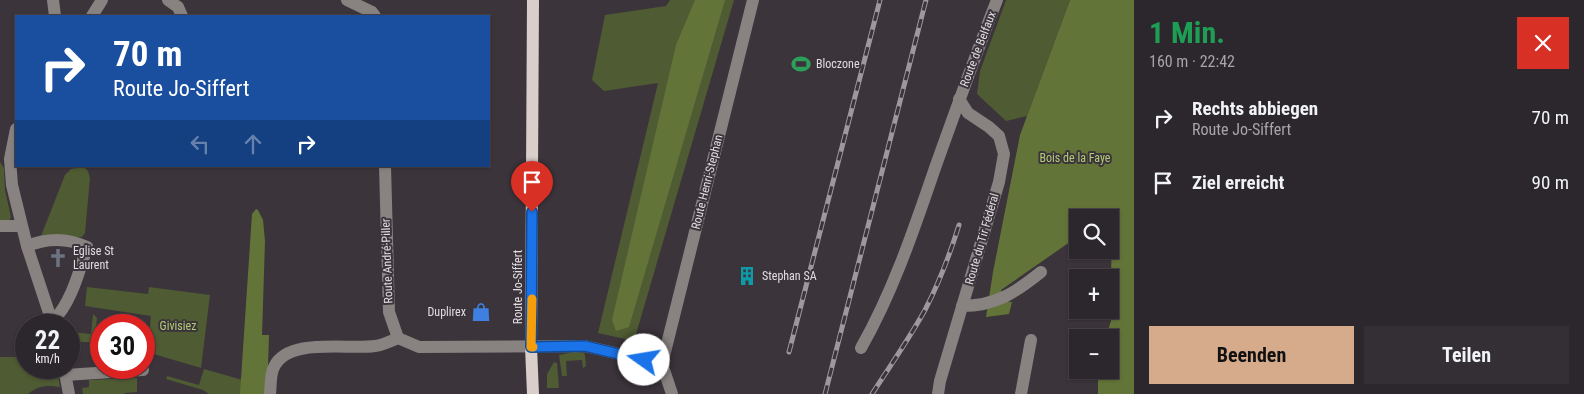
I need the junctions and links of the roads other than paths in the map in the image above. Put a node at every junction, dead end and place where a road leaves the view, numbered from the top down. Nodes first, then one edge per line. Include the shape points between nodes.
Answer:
1 (53, 0) edge
2 (102, 0) edge
3 (168, 0) edge
4 (347, 0) edge
5 (533, 0) edge
6 (753, 0) edge
7 (997, 0) edge
8 (55, 15) edge
9 (93, 15) edge
10 (182, 15) edge
11 (374, 15) edge
12 (959, 99) junction
13 (15, 134) edge
14 (385, 167) edge
15 (0, 226) edge
16 (22, 226) junction
17 (27, 246) junction
18 (1041, 272) dead end
19 (962, 306) junction
20 (49, 314) edge
21 (59, 314) edge
22 (398, 338) junction
23 (1031, 340) dead end
24 (531, 347) junction
25 (861, 348) dead end
26 (662, 364) junction
27 (66, 379) edge
28 (69, 394) edge
29 (270, 394) edge
30 (533, 394) edge
31 (672, 394) edge
32 (938, 394) edge
33 (1020, 394) edge

1 - 8 street
2 - 9 street
3 - 10 street via 178,7
4 - 11 street
5 - 24 main road, Route Jo-Siffert
6 - 26 street, Route Henri-Stephan
7 - 12 street, Route de Belfaux
12 - 19 street, Route du Tir Fédéral via 968,113 999,136 1004,154 999,182
12 - 25 street, Route de Belfaux via 917,221 888,294
13 - 16 street via 10,160 12,185
14 - 22 street, Route André-Piller via 389,312
15 - 16 street
16 - 17 street
17 - 20 street
17 - 21 street via 48,240 71,241 87,247 73,289
18 - 19 street via 1000,299 982,305
19 - 32 street, Route du Tir Fédéral
22 - 24 street via 419,347
22 - 29 street via 376,346 304,348 287,353 273,368
23 - 33 street
24 - 26 street via 585,346
24 - 30 main road, Route Jo-Siffert
26 - 31 street
27 - 28 street

